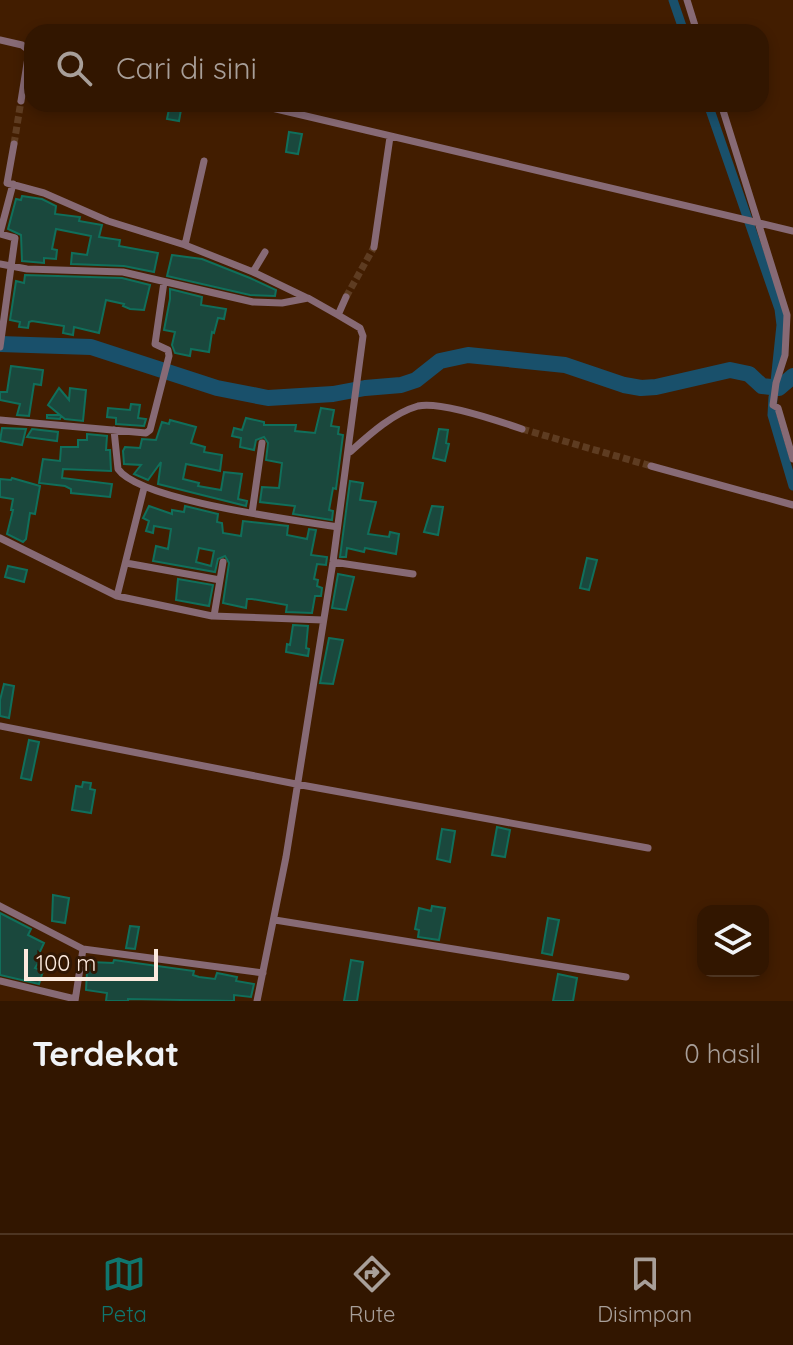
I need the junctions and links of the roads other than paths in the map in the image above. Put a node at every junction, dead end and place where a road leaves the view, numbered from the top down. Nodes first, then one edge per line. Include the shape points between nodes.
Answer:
1 (687, 0) edge
2 (694, 24) edge
3 (0, 40) edge
4 (24, 46) edge
5 (24, 84) edge
6 (21, 101) tunnel mouth
7 (288, 112) edge
8 (723, 112) edge
9 (390, 137) junction
10 (14, 144) tunnel mouth
11 (204, 161) dead end
12 (7, 183) edge
13 (756, 222) junction
14 (793, 231) edge
15 (0, 234) edge
16 (185, 245) junction
17 (374, 247) tunnel mouth
18 (265, 252) dead end
19 (0, 264) edge
20 (12, 267) junction
21 (253, 272) junction
22 (164, 282) junction
23 (346, 297) tunnel mouth
24 (308, 298) junction
25 (338, 315) junction
26 (2, 335) edge
27 (0, 347) edge
28 (0, 420) edge
29 (522, 429) tunnel mouth
30 (114, 430) junction
31 (262, 443) dead end
32 (349, 452) junction
33 (793, 459) edge
34 (651, 466) tunnel mouth
35 (144, 488) junction
36 (793, 505) edge
37 (252, 513) junction
38 (337, 527) junction
39 (0, 538) edge
40 (223, 562) dead end
41 (333, 562) junction
42 (126, 563) junction
43 (413, 574) dead end
44 (220, 580) junction
45 (117, 596) junction
46 (214, 616) junction
47 (323, 620) junction
48 (0, 726) edge
49 (296, 784) junction
50 (648, 848) dead end
51 (0, 906) edge
52 (275, 920) junction
53 (83, 949) junction
54 (263, 973) junction
55 (626, 977) dead end
56 (0, 981) edge
57 (75, 1000) edge
58 (257, 1001) edge

1 - 2 street
3 - 4 street
5 - 6 street
7 - 9 street
8 - 13 street
9 - 13 street
9 - 17 street
10 - 12 street
11 - 16 street
12 - 15 street
12 - 16 street
13 - 14 street
13 - 33 street via 787,315 785,355 773,405
15 - 20 street via 15,238
16 - 21 street
18 - 21 street
19 - 20 street
20 - 22 street via 123,272
20 - 26 street
21 - 24 street
22 - 24 street via 253,302
22 - 30 street via 155,339 169,356 150,430
23 - 25 street
24 - 25 street
25 - 32 street via 360,328 363,336
26 - 27 street
28 - 30 street
29 - 32 street via 422,405
30 - 35 street via 118,469
31 - 37 street
32 - 38 street
34 - 36 street
35 - 37 street
35 - 42 street
37 - 38 street
38 - 41 street
39 - 45 street
40 - 44 street
41 - 43 street
41 - 47 street
42 - 44 street
42 - 45 street
44 - 46 street
45 - 46 street
46 - 47 street
47 - 49 street
48 - 49 street
49 - 50 street
49 - 52 street
51 - 53 street
52 - 54 street
52 - 55 street
53 - 54 street
53 - 57 street
54 - 58 street
56 - 57 street

